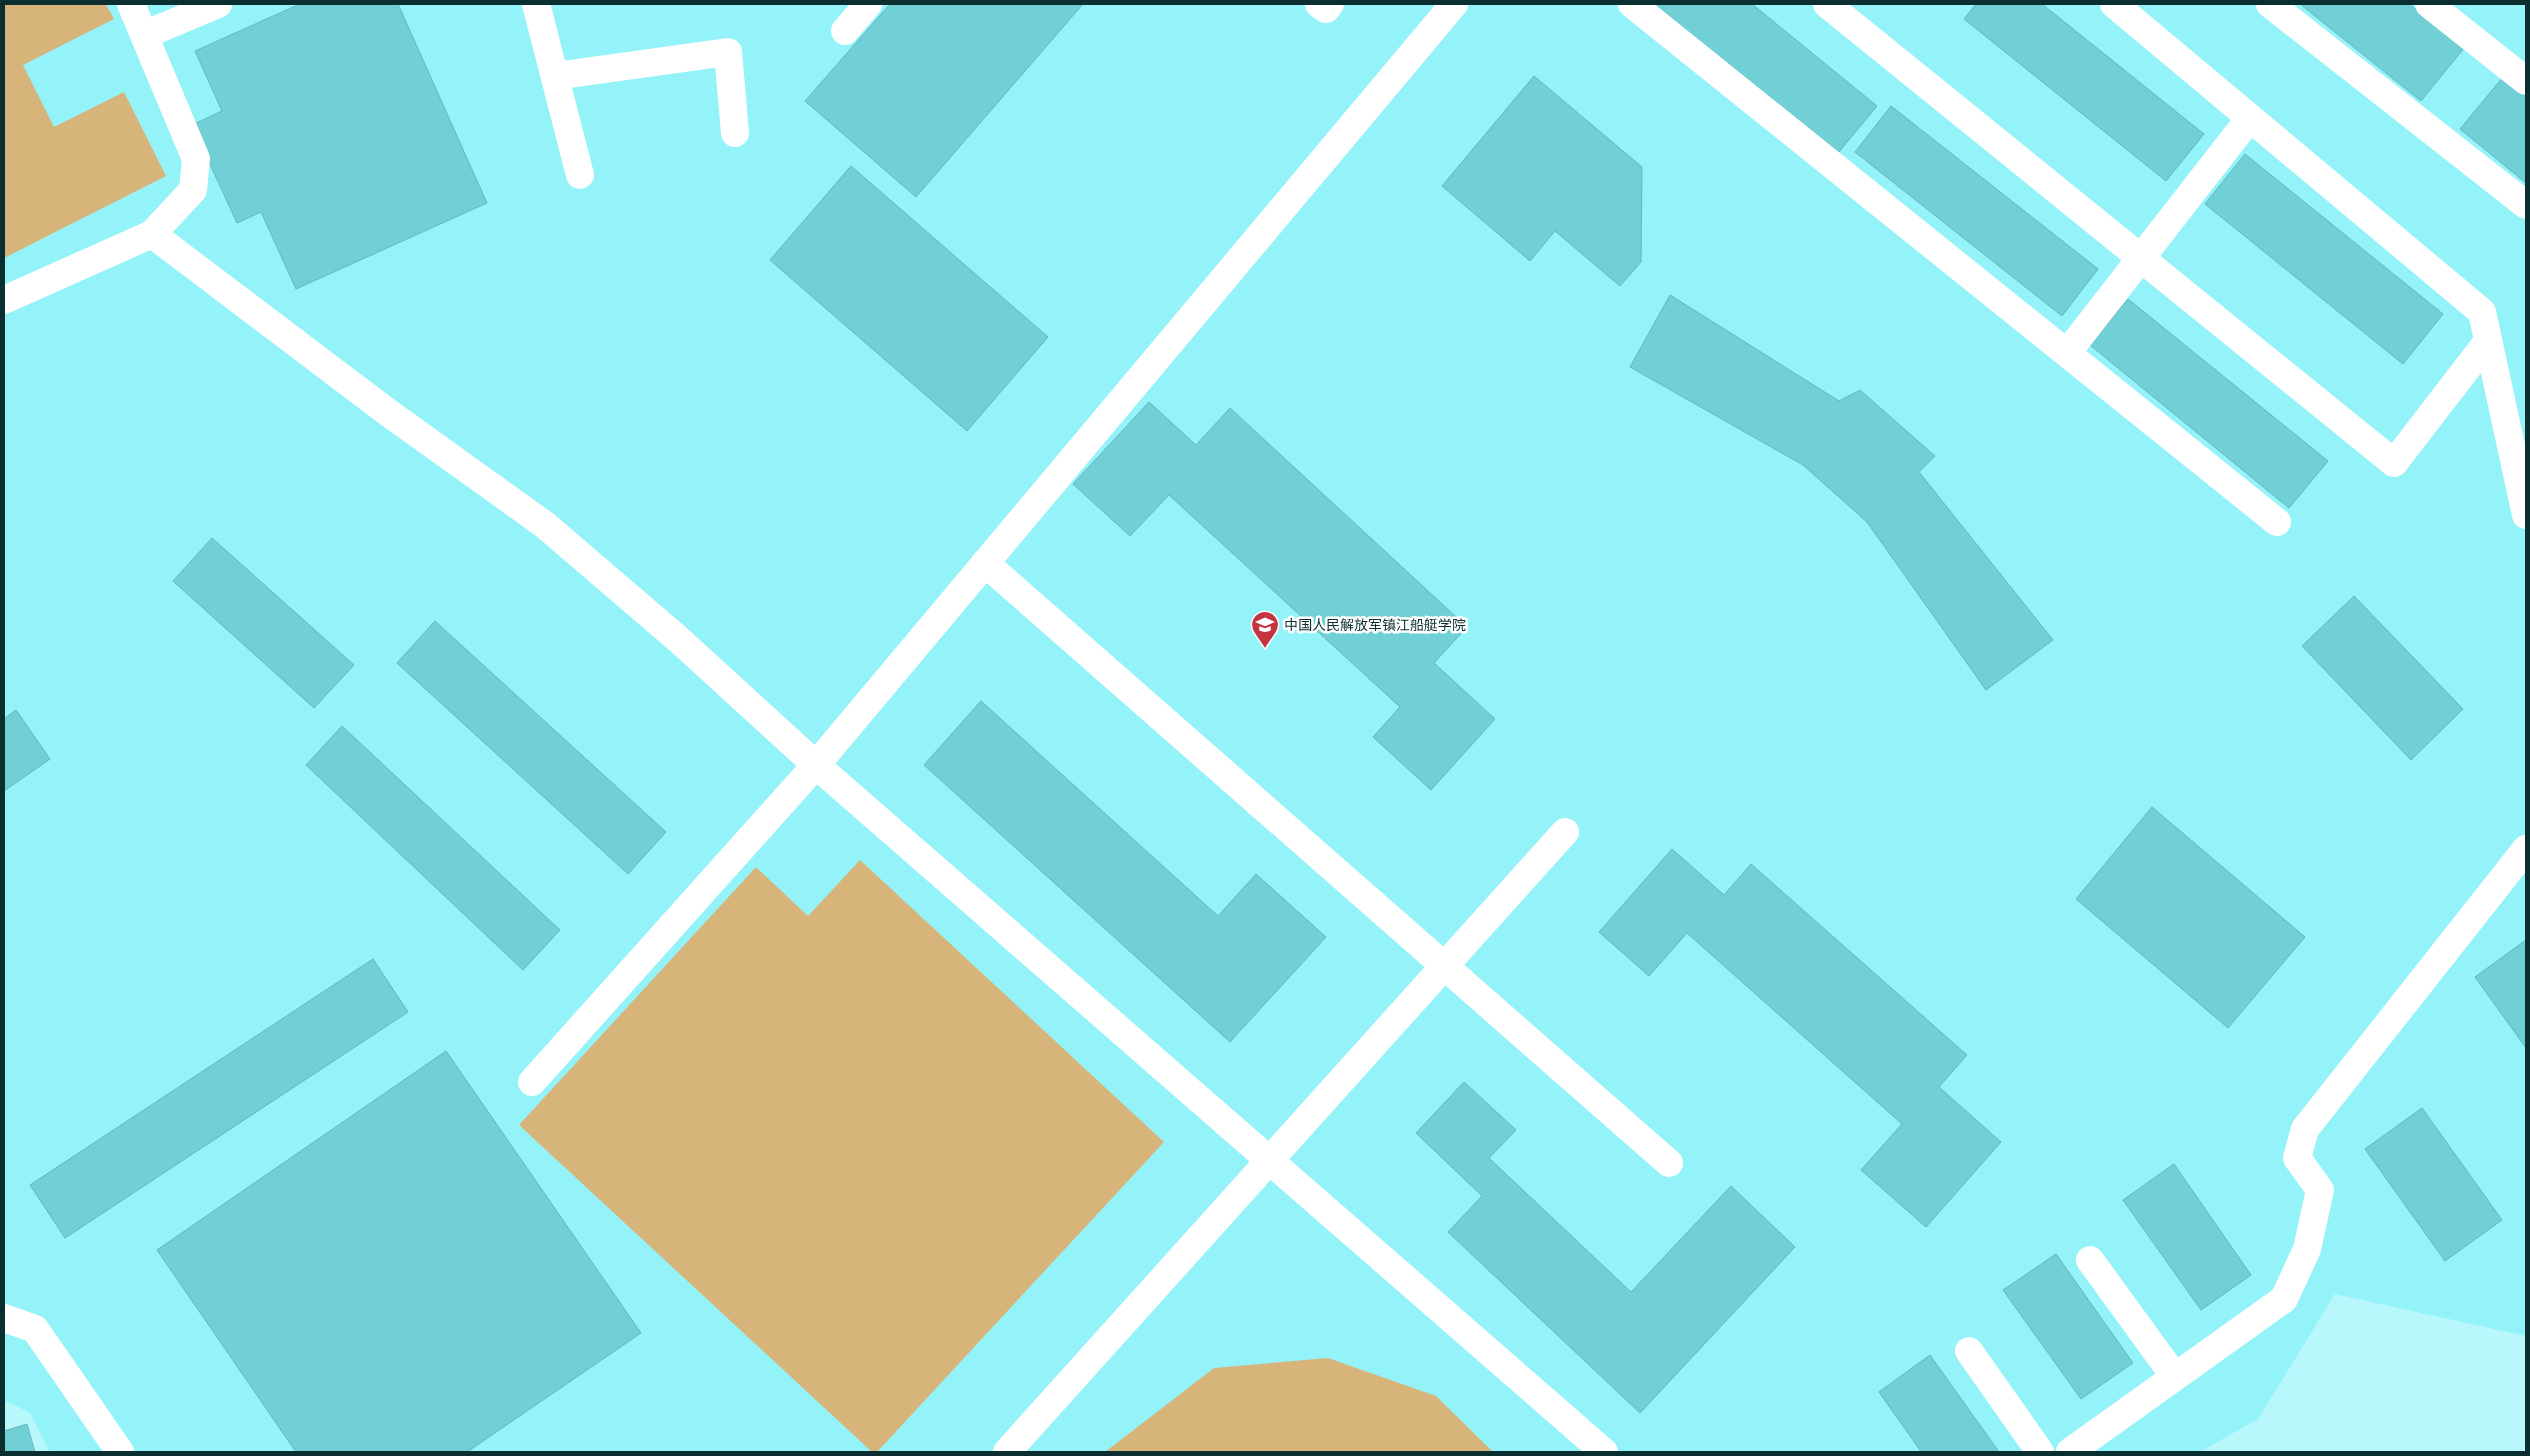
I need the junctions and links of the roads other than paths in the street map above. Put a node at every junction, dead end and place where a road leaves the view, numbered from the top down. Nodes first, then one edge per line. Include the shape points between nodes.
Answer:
1 (131, 4) edge
2 (218, 4) edge
3 (536, 4) edge
4 (868, 4) edge
5 (1319, 4) edge
6 (1330, 4) edge
7 (1454, 4) edge
8 (1632, 4) edge
9 (1827, 4) edge
10 (2114, 4) edge
11 (2270, 4) edge
12 (2429, 4) edge
13 (845, 31) dead end
14 (144, 35) junction
15 (555, 76) junction
16 (2526, 82) edge
17 (2250, 118) junction
18 (735, 133) dead end
19 (580, 175) dead end
20 (2526, 205) edge
21 (152, 234) junction
22 (2140, 258) junction
23 (4, 300) edge
24 (2488, 341) junction
25 (2067, 353) junction
26 (2526, 515) edge
27 (2277, 522) dead end
28 (985, 563) junction
29 (816, 765) junction
30 (1565, 832) dead end
31 (2526, 849) edge
32 (1445, 966) junction
33 (532, 1082) dead end
34 (1270, 1161) junction
35 (1670, 1163) dead end
36 (2090, 1260) dead end
37 (4, 1318) edge
38 (1969, 1351) dead end
39 (2175, 1377) junction
40 (120, 1452) edge
41 (1007, 1452) edge
42 (1604, 1452) edge
43 (2040, 1452) edge
44 (2070, 1452) edge

1 - 14 street
2 - 14 street
3 - 15 street
4 - 13 street
5 - 6 street via 1326,9
7 - 28 street
8 - 25 street
9 - 22 street
10 - 17 street
11 - 20 street
12 - 16 street
14 - 21 street via 196,160 193,190
15 - 18 street via 728,52
15 - 19 street
17 - 22 street
17 - 24 street via 2482,312
21 - 23 street
21 - 29 street via 386,412 545,525 678,639
22 - 24 street via 2394,464
22 - 25 street
24 - 26 street
25 - 27 street
28 - 29 street
28 - 32 street
29 - 33 street
29 - 34 street
30 - 32 street
31 - 39 street via 2305,1129 2297,1158 2320,1190 2307,1249 2284,1298
32 - 34 street
32 - 35 street
34 - 41 street
34 - 42 street
36 - 39 street
37 - 40 street via 35,1329
38 - 43 street
39 - 44 street

